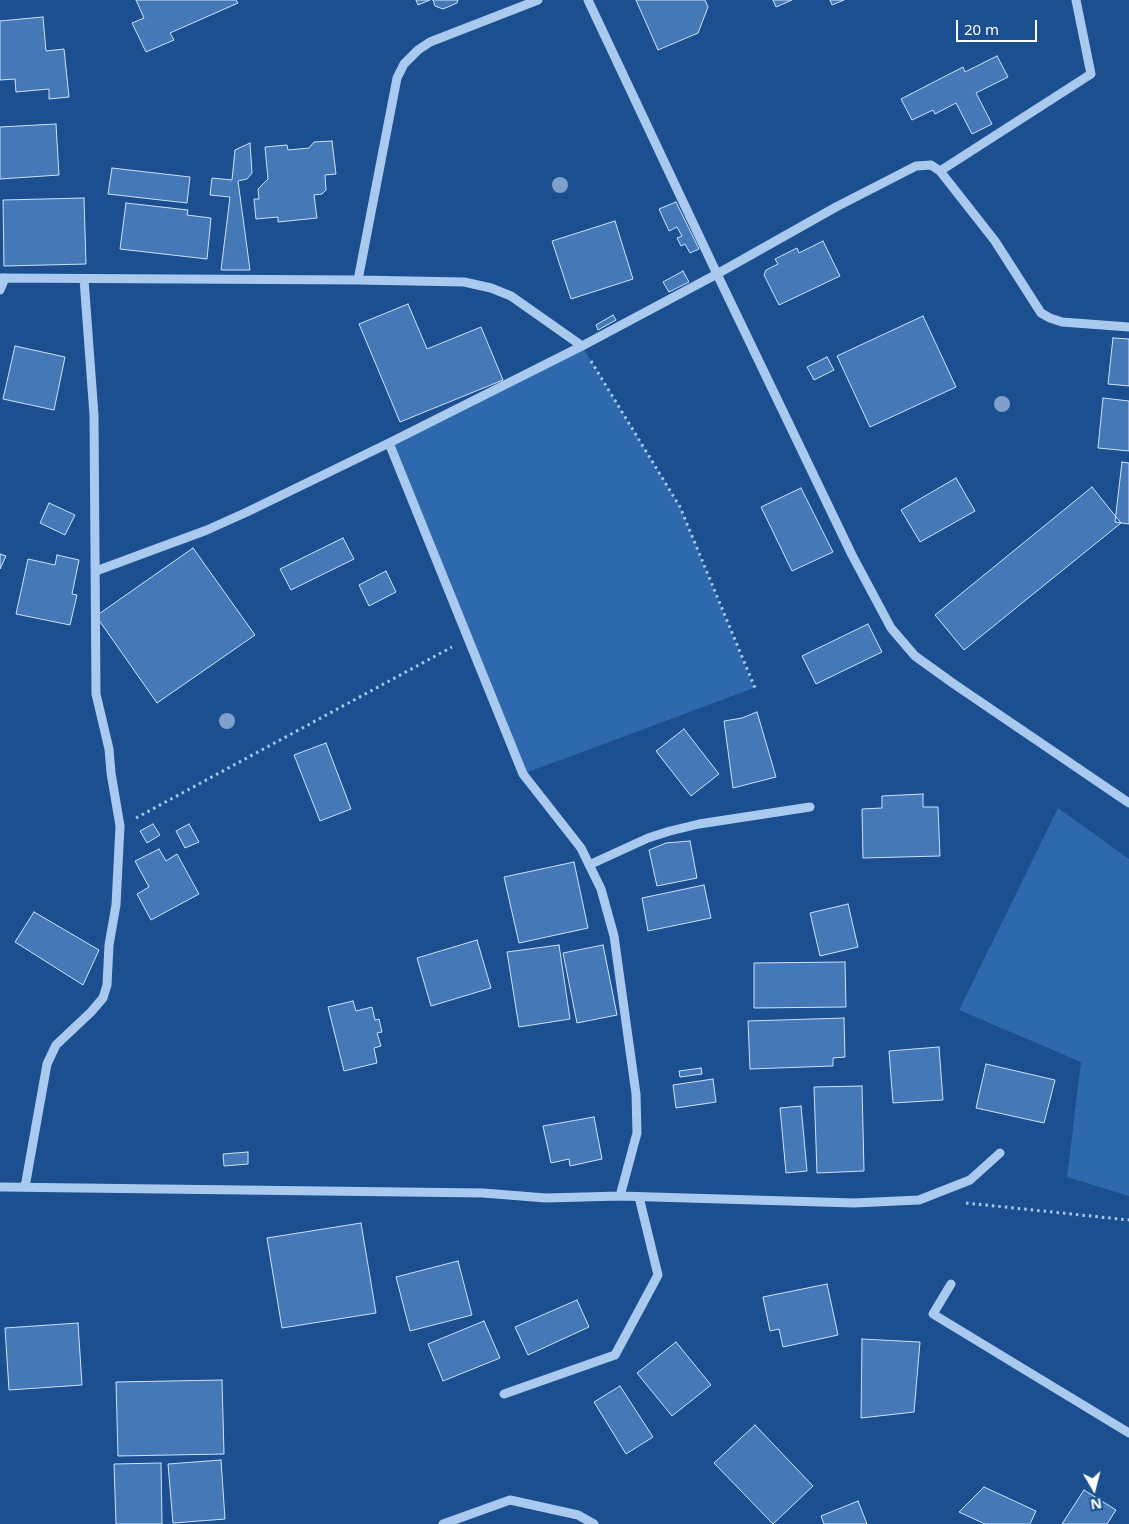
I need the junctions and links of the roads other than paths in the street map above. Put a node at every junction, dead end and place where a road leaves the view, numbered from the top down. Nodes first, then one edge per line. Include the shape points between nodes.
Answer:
1 (538, 0) edge
2 (588, 0) edge
3 (1076, 0) edge
4 (940, 171) junction
5 (717, 274) junction
6 (2, 278) edge
7 (84, 280) junction
8 (358, 280) junction
9 (0, 290) edge
10 (1129, 326) edge
11 (582, 346) junction
12 (389, 443) junction
13 (96, 570) junction
14 (1129, 803) edge
15 (810, 807) dead end
16 (589, 865) junction
17 (1000, 1153) dead end
18 (0, 1187) edge
19 (25, 1187) junction
20 (620, 1196) junction
21 (639, 1197) junction
22 (951, 1284) dead end
23 (504, 1394) dead end
24 (1129, 1433) edge
25 (443, 1524) edge
26 (594, 1524) edge

1 - 8 street via 430,42 404,64 397,78
2 - 5 street
3 - 4 street via 1091,74
4 - 5 street via 932,165 916,166
4 - 10 street via 995,241 1041,312 1062,322
5 - 11 street
5 - 14 street via 852,555 891,628 923,662
6 - 7 street
6 - 9 street
7 - 8 street
7 - 13 street via 94,415
8 - 11 street via 464,282 491,288 511,296
11 - 12 street
12 - 13 street via 231,519
12 - 16 street via 523,774 581,848
13 - 19 street via 96,694 109,749 120,826 116,905 103,998 56,1045 48,1064
15 - 16 street via 670,831
16 - 20 street via 601,889 614,936 636,1094 637,1133
17 - 21 street via 970,1180 919,1200 854,1203
18 - 19 street
19 - 20 street via 483,1193 546,1198
20 - 21 street
21 - 23 street via 658,1276 615,1355
22 - 24 street via 933,1314
25 - 26 street via 510,1500 578,1515

